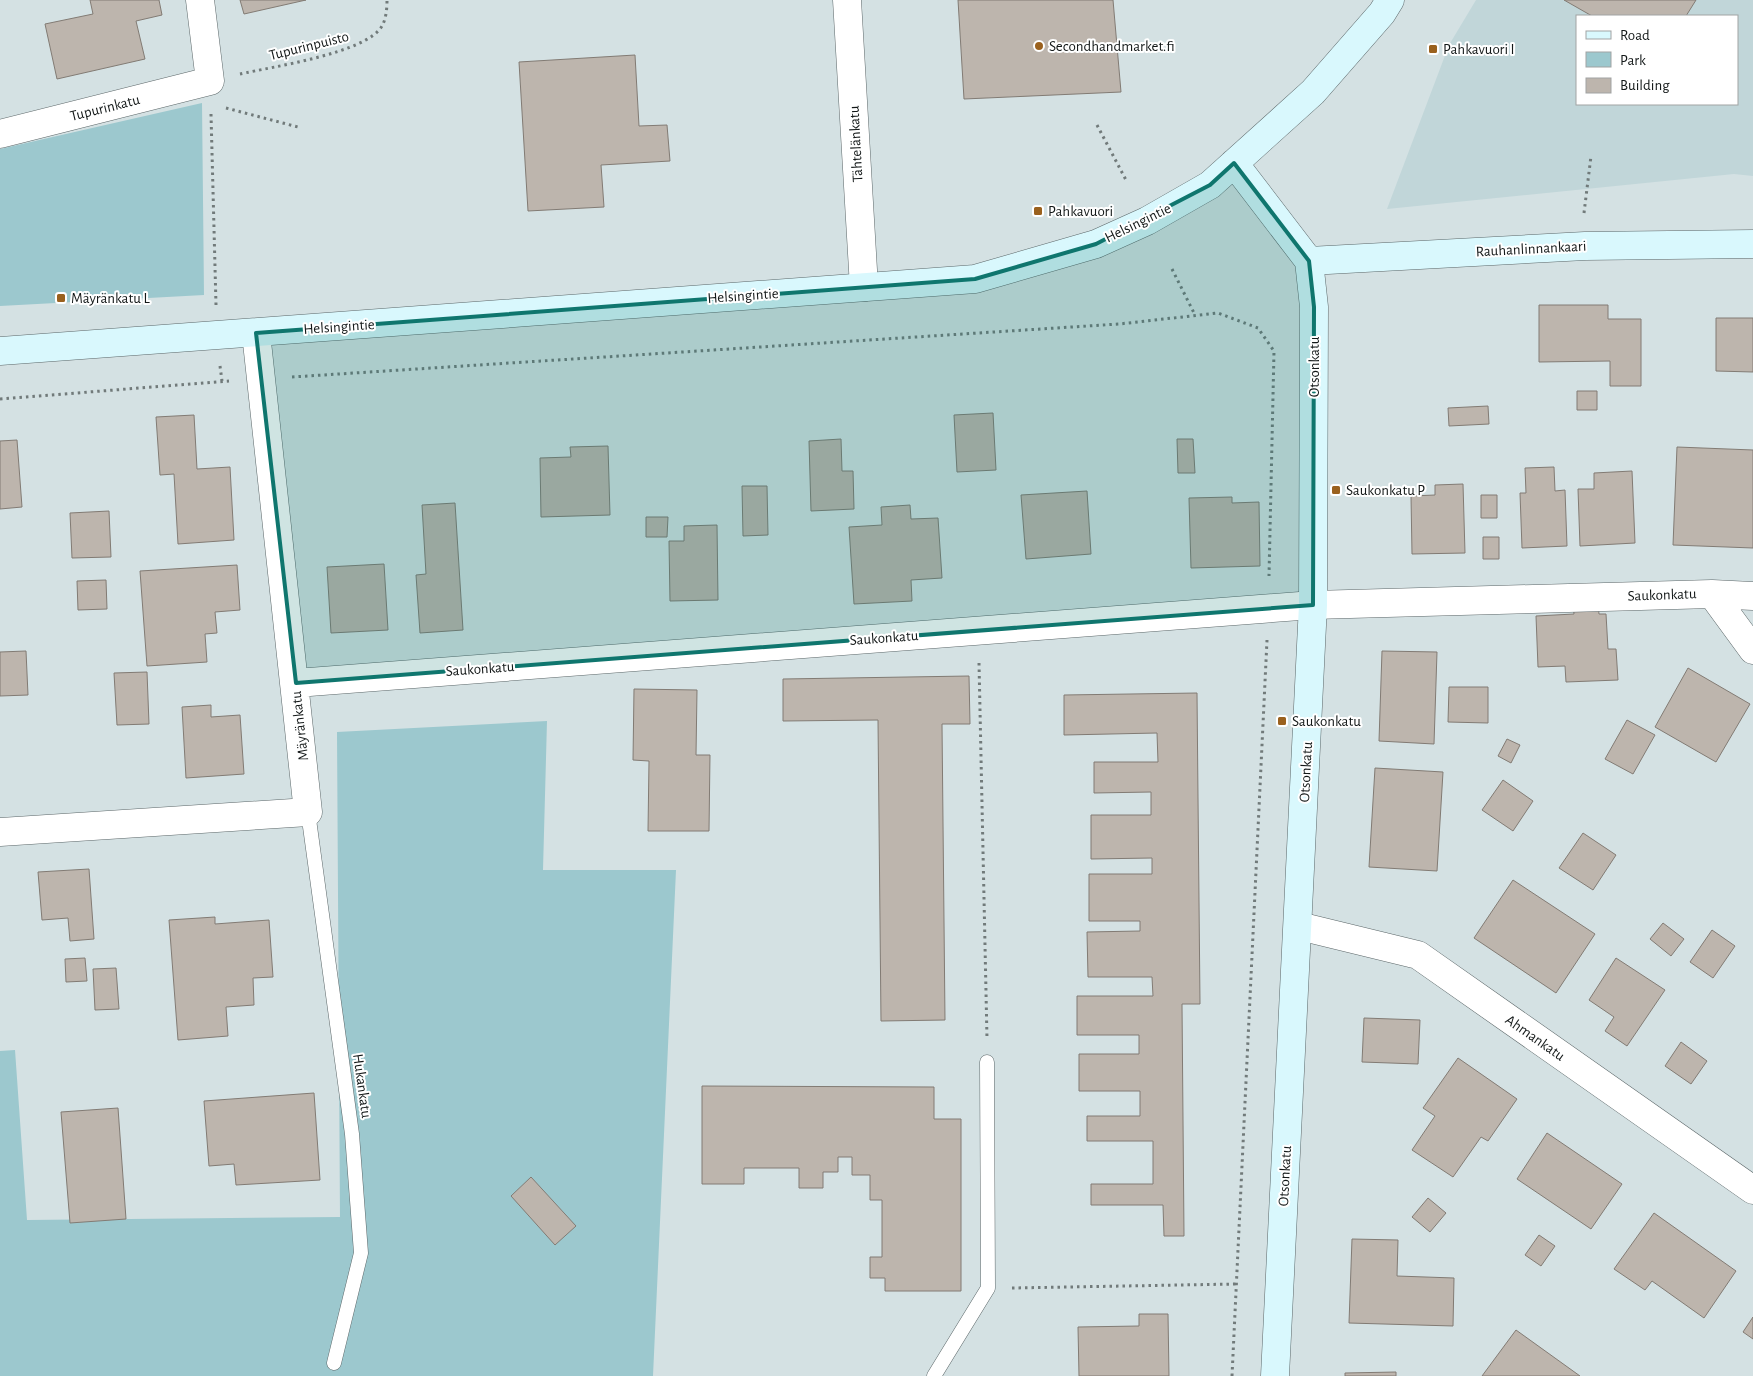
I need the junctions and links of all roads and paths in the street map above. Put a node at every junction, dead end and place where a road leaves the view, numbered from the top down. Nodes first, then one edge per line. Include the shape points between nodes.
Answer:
1 (200, 0) edge
2 (387, 0) edge
3 (847, 0) edge
4 (1390, 0) edge
5 (210, 92) junction
6 (1097, 125) dead end
7 (298, 127) dead end
8 (0, 134) edge
9 (1591, 156) dead end
10 (1234, 163) junction
11 (1126, 180) dead end
12 (1584, 213) dead end
13 (1753, 244) edge
14 (1309, 261) junction
15 (1172, 270) dead end
16 (864, 287) junction
17 (1195, 315) junction
18 (256, 333) junction
19 (218, 336) junction
20 (0, 351) edge
21 (260, 379) junction
22 (222, 381) junction
23 (0, 399) edge
24 (1712, 594) junction
25 (1753, 596) edge
26 (1313, 605) junction
27 (1268, 610) junction
28 (978, 631) junction
29 (1753, 650) edge
30 (296, 683) junction
31 (308, 812) junction
32 (0, 832) edge
33 (1299, 926) junction
34 (987, 1062) joint
35 (1753, 1190) edge
36 (1236, 1284) junction
37 (988, 1288) junction
38 (334, 1363) dead end
39 (934, 1376) edge
40 (1232, 1376) edge
41 (1274, 1376) edge

1 - 5 street
2 - 5 path, Tupurinpuisto via 382,27 351,49
3 - 16 street, Tähtelänkatu
4 - 10 street, Helsingintie via 1313,92
5 - 7 path
5 - 8 street, Tupurinkatu
5 - 19 path
6 - 11 path
9 - 12 path
10 - 14 street
10 - 16 street, Helsingintie via 1210,185 1147,221 1096,244 975,279
13 - 14 street, Rauhanlinnankaari via 1585,246
14 - 26 street, Otsonkatu via 1314,317
15 - 17 path
16 - 18 street, Helsingintie
17 - 21 path via 1119,324
17 - 27 path via 1218,313 1258,328 1274,351
18 - 19 street, Helsingintie
18 - 21 street, Mäyränkatu
19 - 20 street, Helsingintie
19 - 22 path
21 - 22 path
21 - 30 street, Mäyränkatu
22 - 23 path
24 - 25 street, Saukonkatu
24 - 26 street, Saukonkatu
24 - 29 street, Saukonkatu
26 - 27 street, Saukonkatu
26 - 33 street, Otsonkatu
27 - 28 street, Saukonkatu
27 - 36 path
28 - 30 street, Saukonkatu
28 - 34 path
30 - 31 street, Mäyränkatu
31 - 32 street
31 - 38 lane, Hukankatu via 352,1134 361,1253
33 - 35 street, Ahmankatu via 1418,956
33 - 41 street, Otsonkatu
34 - 37 lane
36 - 37 path
36 - 40 path
37 - 39 lane

